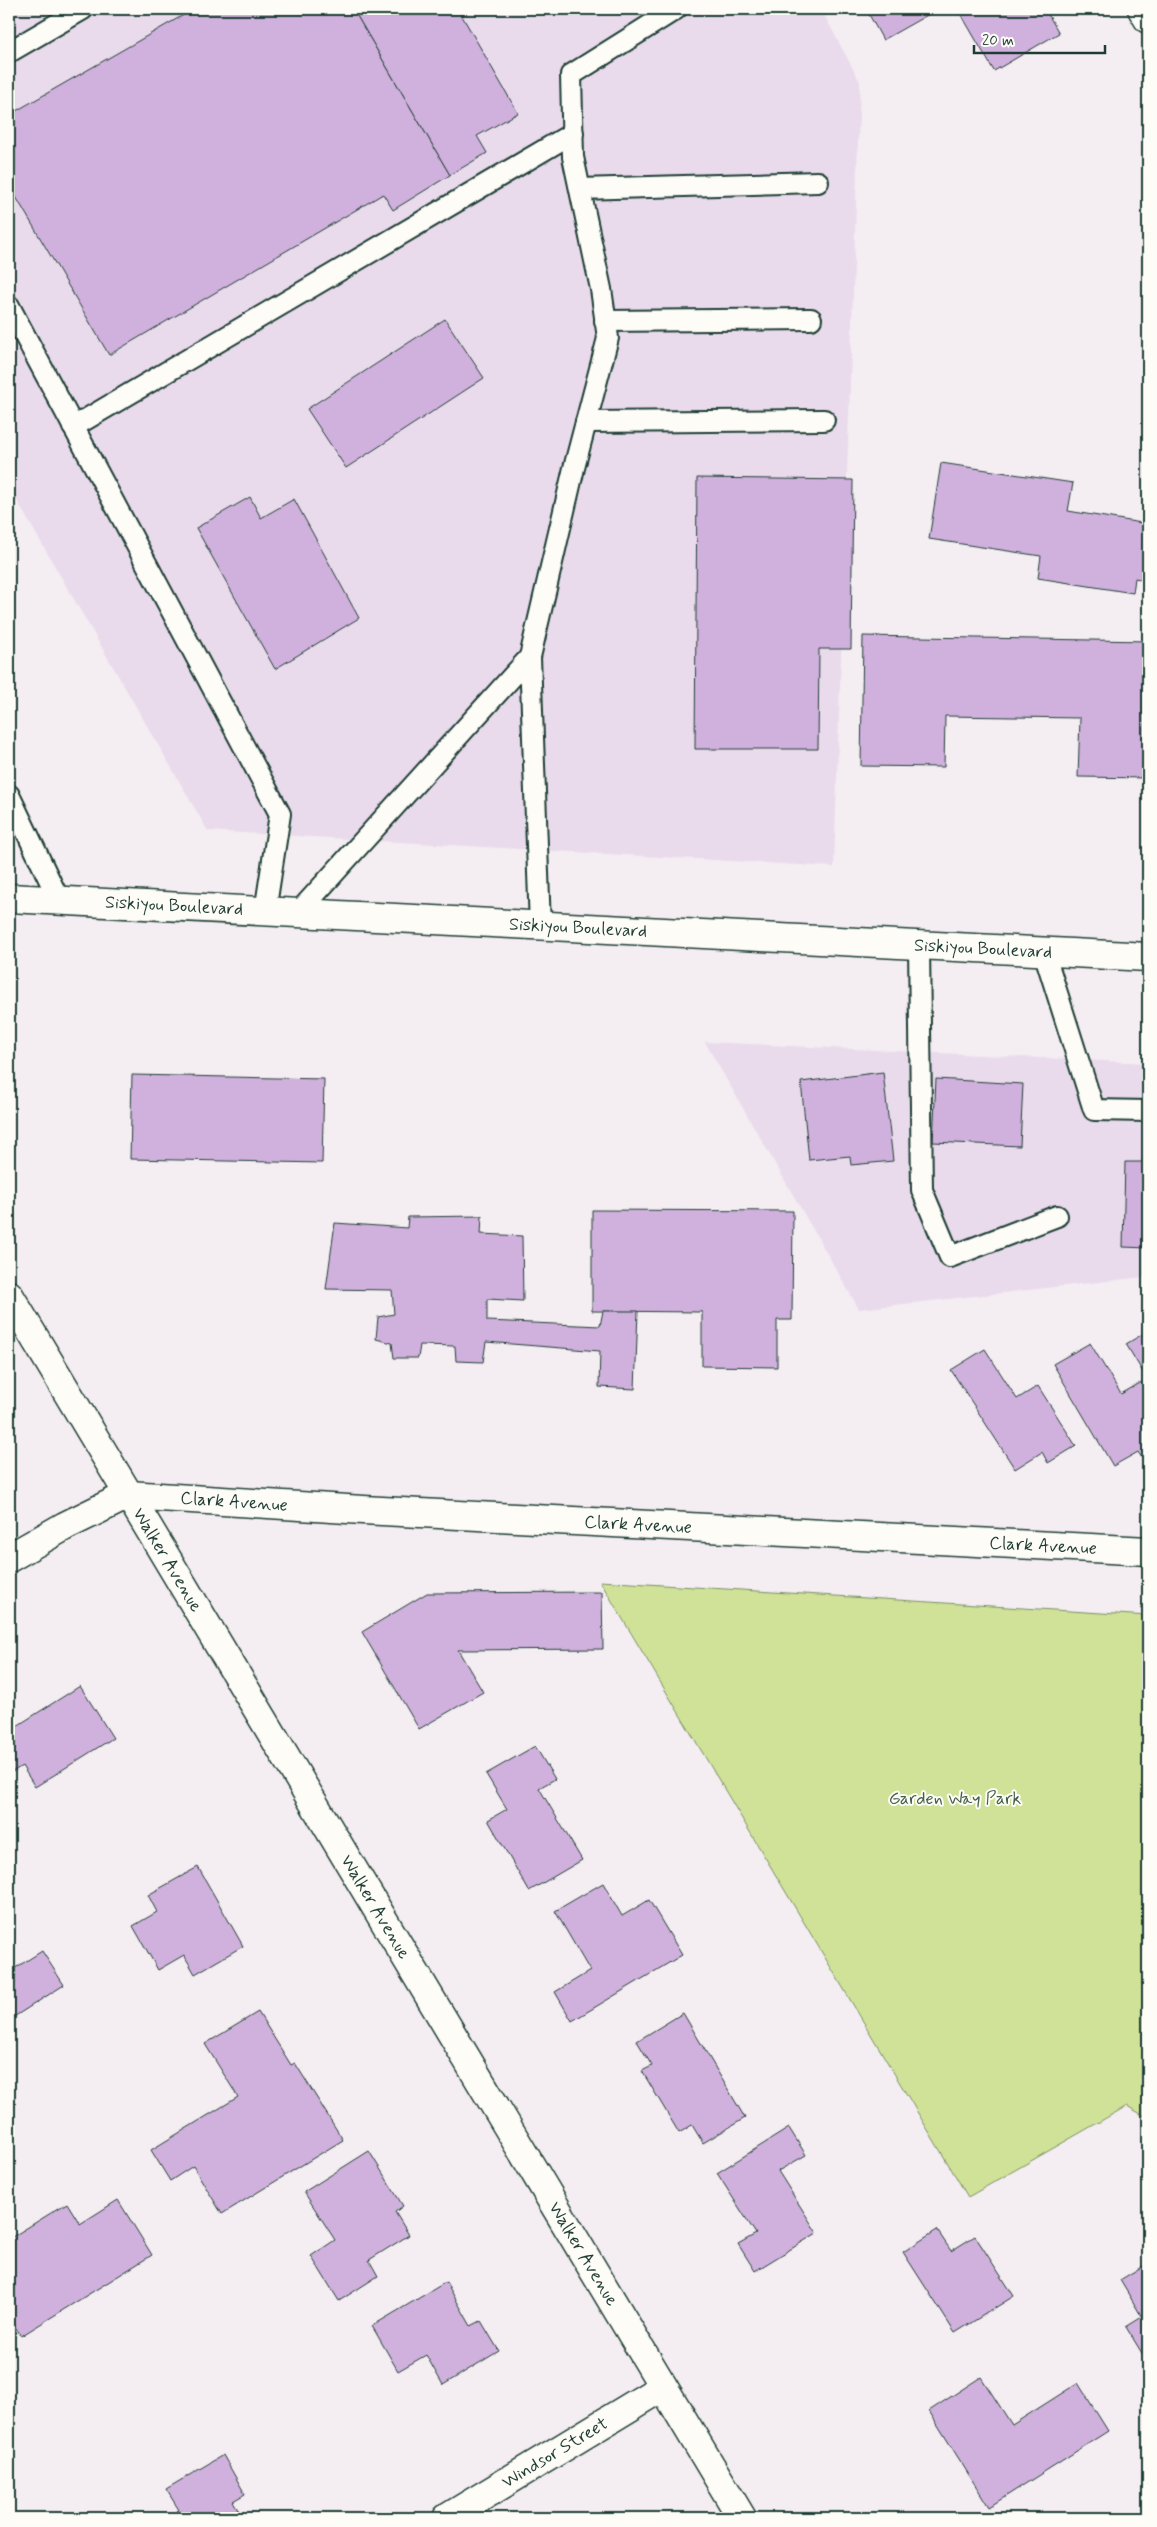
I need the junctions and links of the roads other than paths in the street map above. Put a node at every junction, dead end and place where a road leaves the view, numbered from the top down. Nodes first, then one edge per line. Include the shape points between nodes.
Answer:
1 (83, 9) edge
2 (676, 9) edge
3 (1142, 9) edge
4 (1148, 19) edge
5 (9, 52) edge
6 (572, 133) junction
7 (818, 182) dead end
8 (580, 189) junction
9 (9, 306) edge
10 (811, 319) dead end
11 (606, 321) junction
12 (824, 420) dead end
13 (586, 422) junction
14 (74, 427) junction
15 (530, 657) junction
16 (9, 795) edge
17 (9, 898) edge
18 (60, 900) junction
19 (265, 912) junction
20 (297, 914) junction
21 (540, 926) junction
22 (919, 945) junction
23 (1044, 952) junction
24 (1148, 957) edge
25 (1148, 1111) edge
26 (1056, 1216) dead end
27 (9, 1295) edge
28 (128, 1495) junction
29 (1148, 1552) edge
30 (9, 1558) edge
31 (663, 2387) junction
32 (447, 2518) edge
33 (742, 2518) edge

1 - 5 lane
2 - 6 lane via 571,75
3 - 4 street
6 - 8 lane
6 - 14 lane
7 - 8 lane
8 - 11 lane
9 - 14 lane
10 - 11 lane
11 - 13 lane via 608,338
12 - 13 lane
13 - 15 lane
14 - 19 lane via 280,814
15 - 20 lane
15 - 21 lane
16 - 18 lane
17 - 18 street, Siskiyou Boulevard
18 - 19 street, Siskiyou Boulevard
19 - 20 street, Siskiyou Boulevard
20 - 21 street, Siskiyou Boulevard
21 - 22 street, Siskiyou Boulevard
22 - 23 street, Siskiyou Boulevard
22 - 26 lane via 922,1190 950,1257
23 - 24 street, Siskiyou Boulevard
23 - 25 lane via 1094,1110
27 - 28 street, Walker Avenue
28 - 29 street, Clark Avenue
28 - 30 street
28 - 31 street, Walker Avenue
31 - 32 street, Windsor Street
31 - 33 street, Walker Avenue

